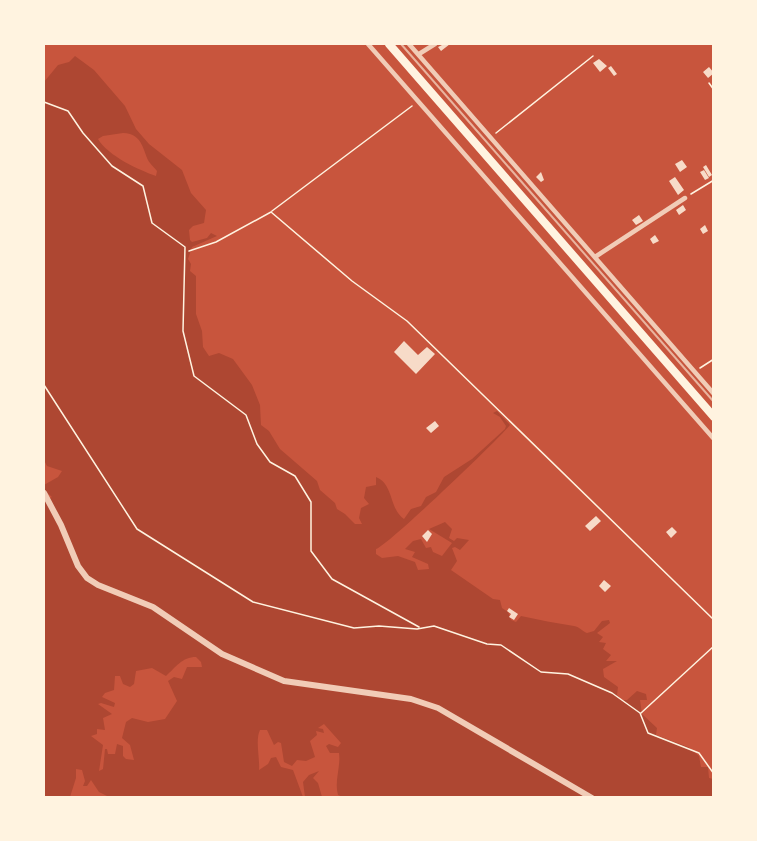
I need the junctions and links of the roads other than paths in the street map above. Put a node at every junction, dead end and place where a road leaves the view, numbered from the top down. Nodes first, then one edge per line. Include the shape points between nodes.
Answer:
1 (368, 44) edge
2 (388, 44) edge
3 (409, 44) edge
4 (435, 44) edge
5 (419, 54) junction
6 (685, 198) road end
7 (595, 257) junction
8 (714, 394) edge
9 (714, 417) edge
10 (714, 439) edge
11 (44, 493) edge
12 (592, 798) edge

1 - 10 street
2 - 9 main road
3 - 5 street
4 - 5 street
5 - 7 street
6 - 7 street
7 - 8 street
11 - 12 street via 78,566 93,582 144,602 222,654 307,687 411,699 438,708

